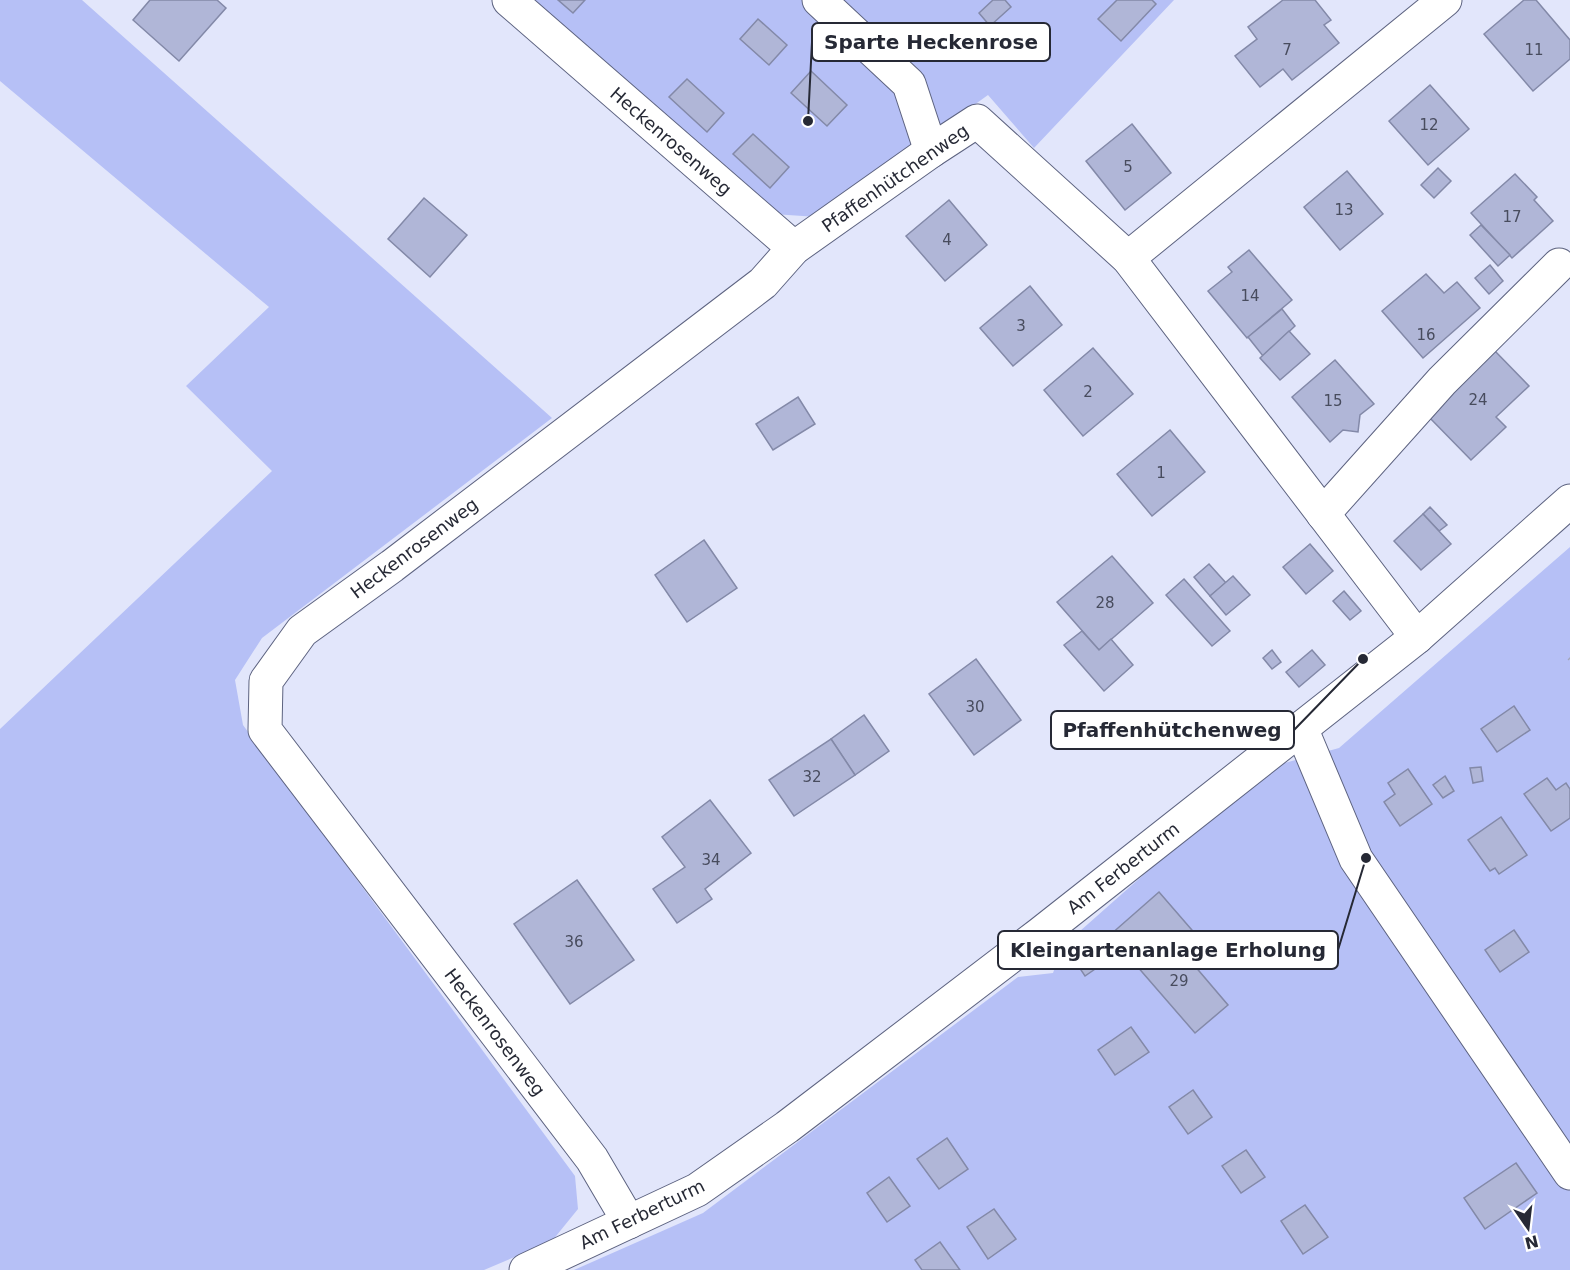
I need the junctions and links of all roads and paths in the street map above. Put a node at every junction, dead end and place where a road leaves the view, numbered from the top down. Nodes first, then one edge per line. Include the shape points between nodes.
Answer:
1 (509, 0) edge
2 (819, 0) edge
3 (1445, 0) edge
4 (931, 151) junction
5 (794, 248) junction
6 (1128, 258) junction
7 (1559, 265) dead end
8 (1570, 501) edge
9 (1323, 514) junction
10 (1417, 637) junction
11 (1300, 728) junction
12 (1570, 1173) edge
13 (629, 1222) junction
14 (526, 1270) edge

1 - 5 street, Heckenrosenweg
2 - 4 street via 909,84
3 - 6 street
4 - 5 street, Pfaffenhütchenweg
4 - 6 street, Pfaffenhütchenweg via 977,121
5 - 13 street, Heckenrosenweg via 763,283 302,631 266,681 265,730 592,1159
6 - 9 street, Pfaffenhütchenweg
7 - 9 street via 1442,381
8 - 10 street, Am Ferberturm
9 - 10 street, Pfaffenhütchenweg
10 - 11 street, Am Ferberturm
11 - 12 street via 1356,859
11 - 13 street, Am Ferberturm via 787,1127 697,1190
13 - 14 street, Am Ferberturm

